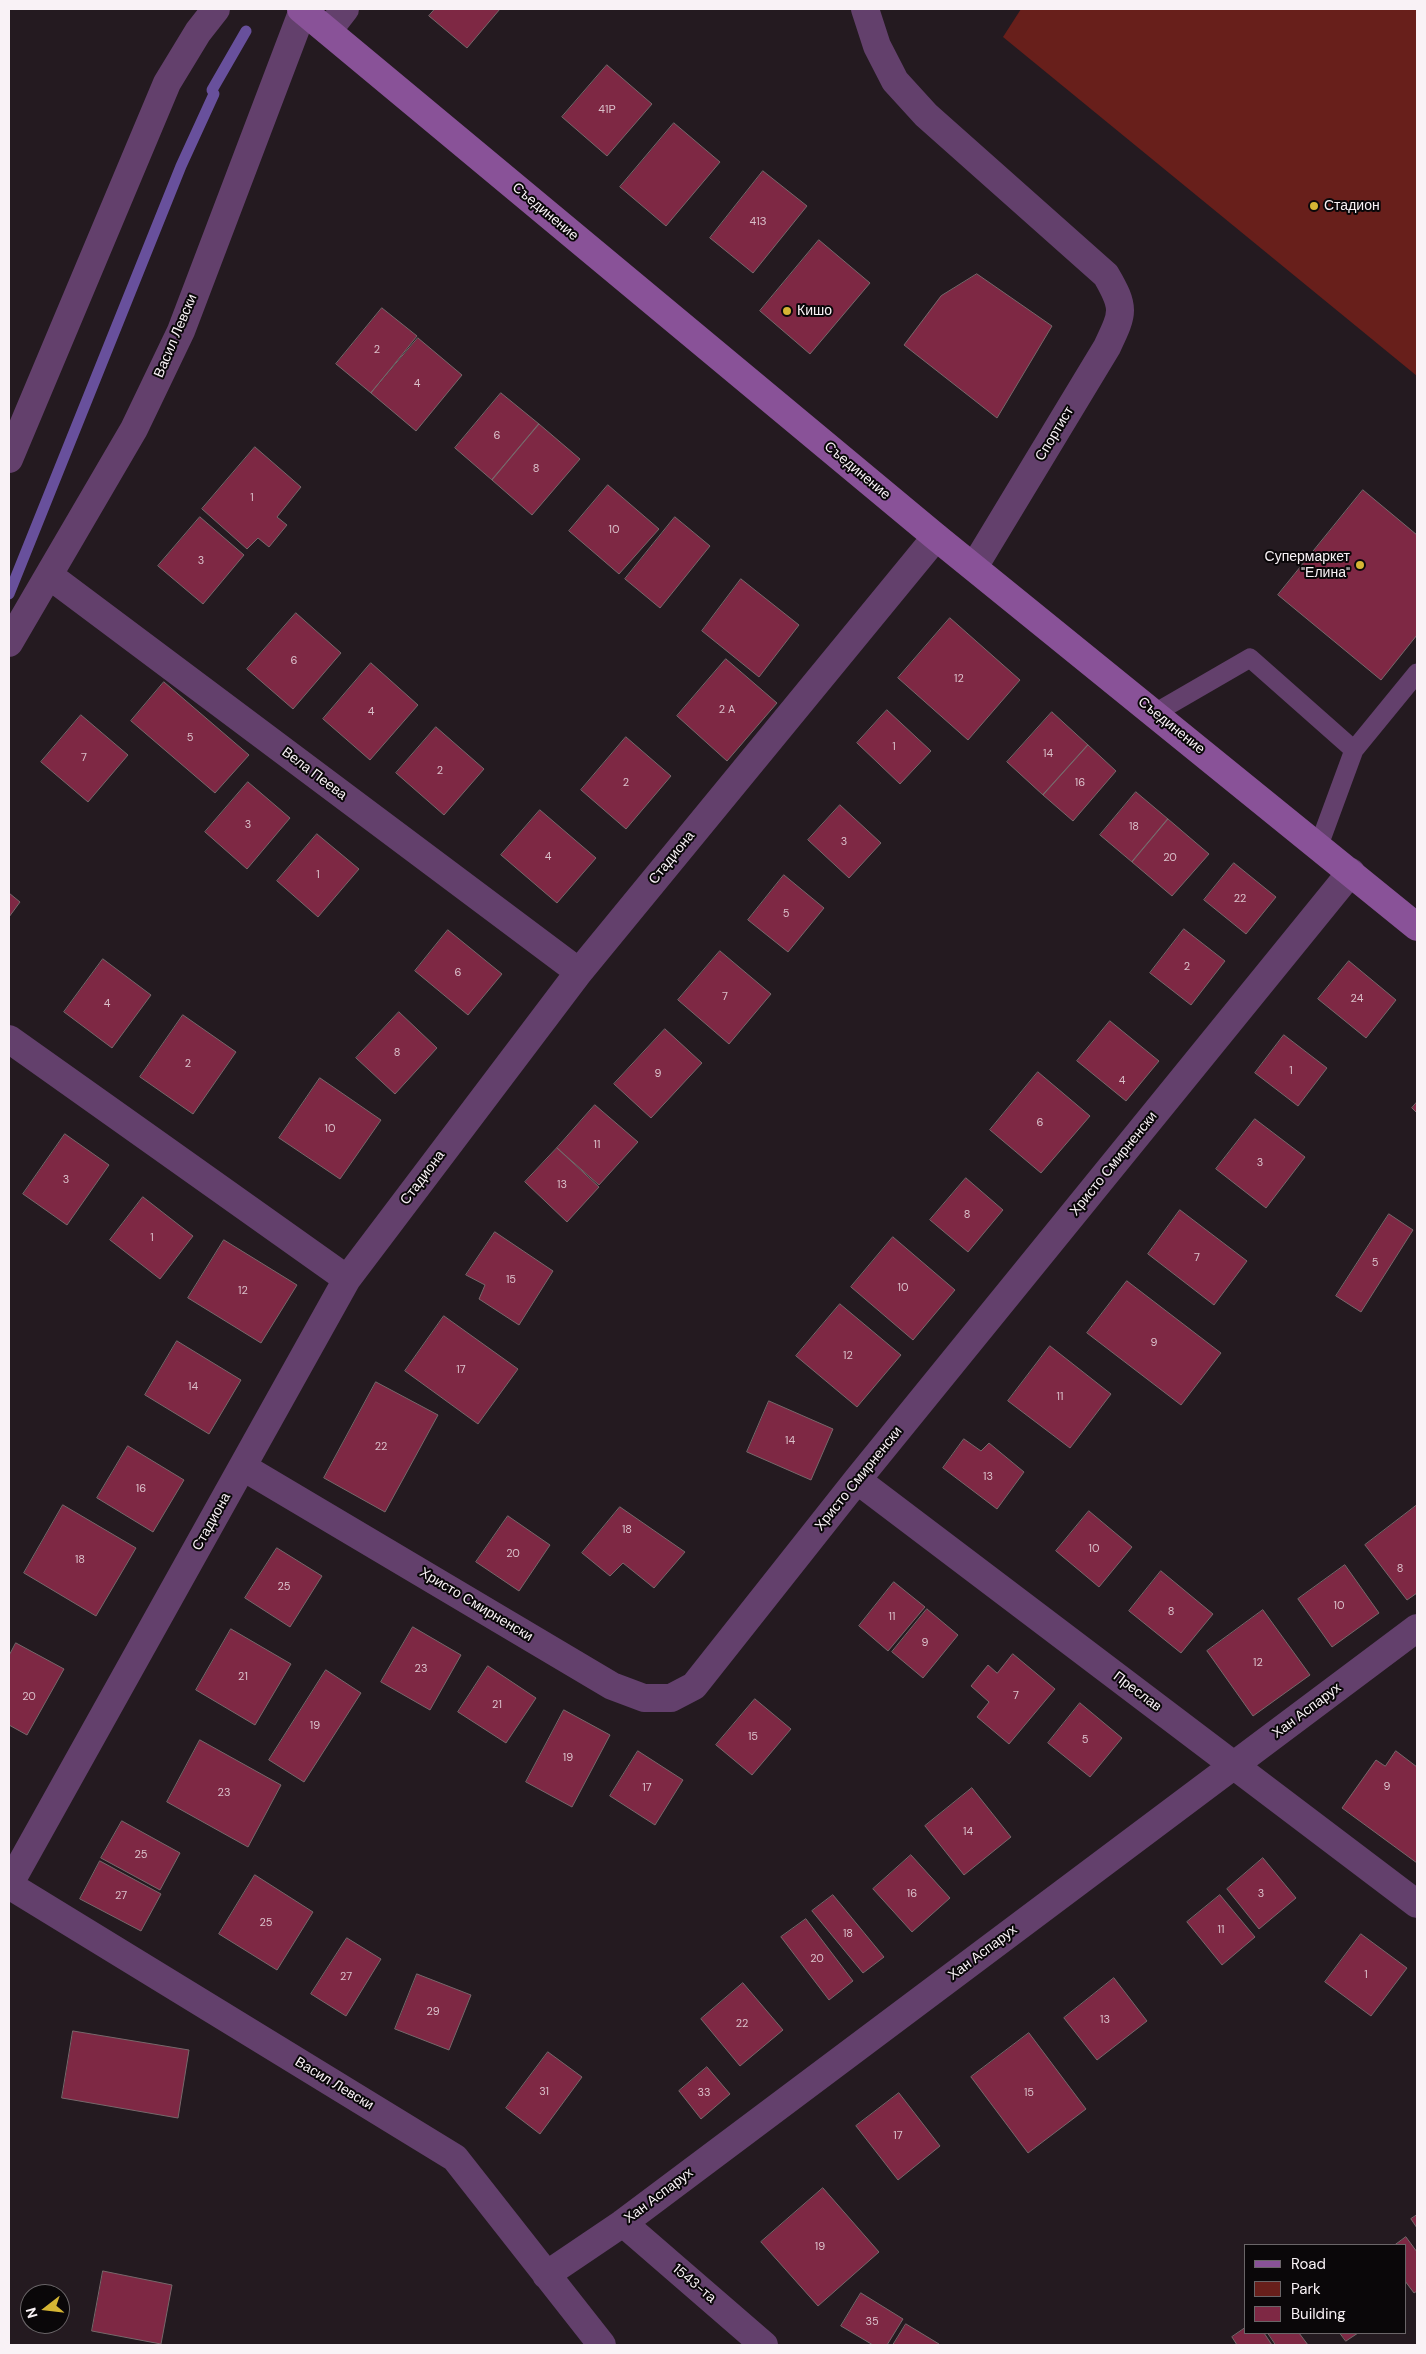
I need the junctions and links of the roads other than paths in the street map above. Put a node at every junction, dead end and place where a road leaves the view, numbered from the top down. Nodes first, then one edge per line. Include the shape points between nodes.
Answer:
1 (216, 9) edge
2 (345, 9) edge
3 (865, 9) edge
4 (302, 10) edge
5 (328, 31) junction
6 (9, 459) edge
7 (936, 537) junction
8 (974, 567) junction
9 (50, 576) junction
10 (9, 643) edge
11 (1417, 673) edge
12 (1155, 713) junction
13 (1354, 750) junction
14 (1319, 845) junction
15 (1351, 872) junction
16 (1417, 927) edge
17 (579, 972) junction
18 (9, 1039) edge
19 (347, 1278) junction
20 (243, 1467) junction
21 (857, 1480) junction
22 (1417, 1628) edge
23 (1234, 1766) junction
24 (9, 1885) edge
25 (1417, 1904) edge
26 (623, 2223) junction
27 (546, 2275) junction
28 (602, 2345) edge
29 (764, 2345) edge

1 - 6 street via 167,83
2 - 5 street
3 - 8 street, Спортист via 877,46 895,81 926,114 1106,275 1118,295 1121,318 1107,347
4 - 5 street, Съединение
4 - 9 street, Васил Левски via 180,331 134,429
5 - 7 street, Съединение
7 - 8 street, Съединение
7 - 17 street, Стадиона
8 - 12 street, Съединение
9 - 10 street, Васил Левски
9 - 17 street, Вела Пеева
11 - 13 lane
12 - 13 lane via 1250,658
12 - 14 street, Съединение
13 - 14 lane
14 - 15 street, Съединение
15 - 16 street, Съединение
15 - 21 street, Христо Смирненски
17 - 19 street, Стадиона
18 - 19 street
19 - 20 street, Стадиона
20 - 21 street, Христо Смирненски via 612,1686 644,1698 671,1698 694,1686
20 - 24 street, Стадиона
21 - 23 street, Преслав
22 - 23 street, Хан Аспарух
23 - 25 street, Преслав
23 - 26 street, Хан Аспарух
24 - 27 street, Васил Левски via 455,2158
26 - 27 street, Хан Аспарух
26 - 29 street, 1543-та
27 - 28 street, Васил Левски

